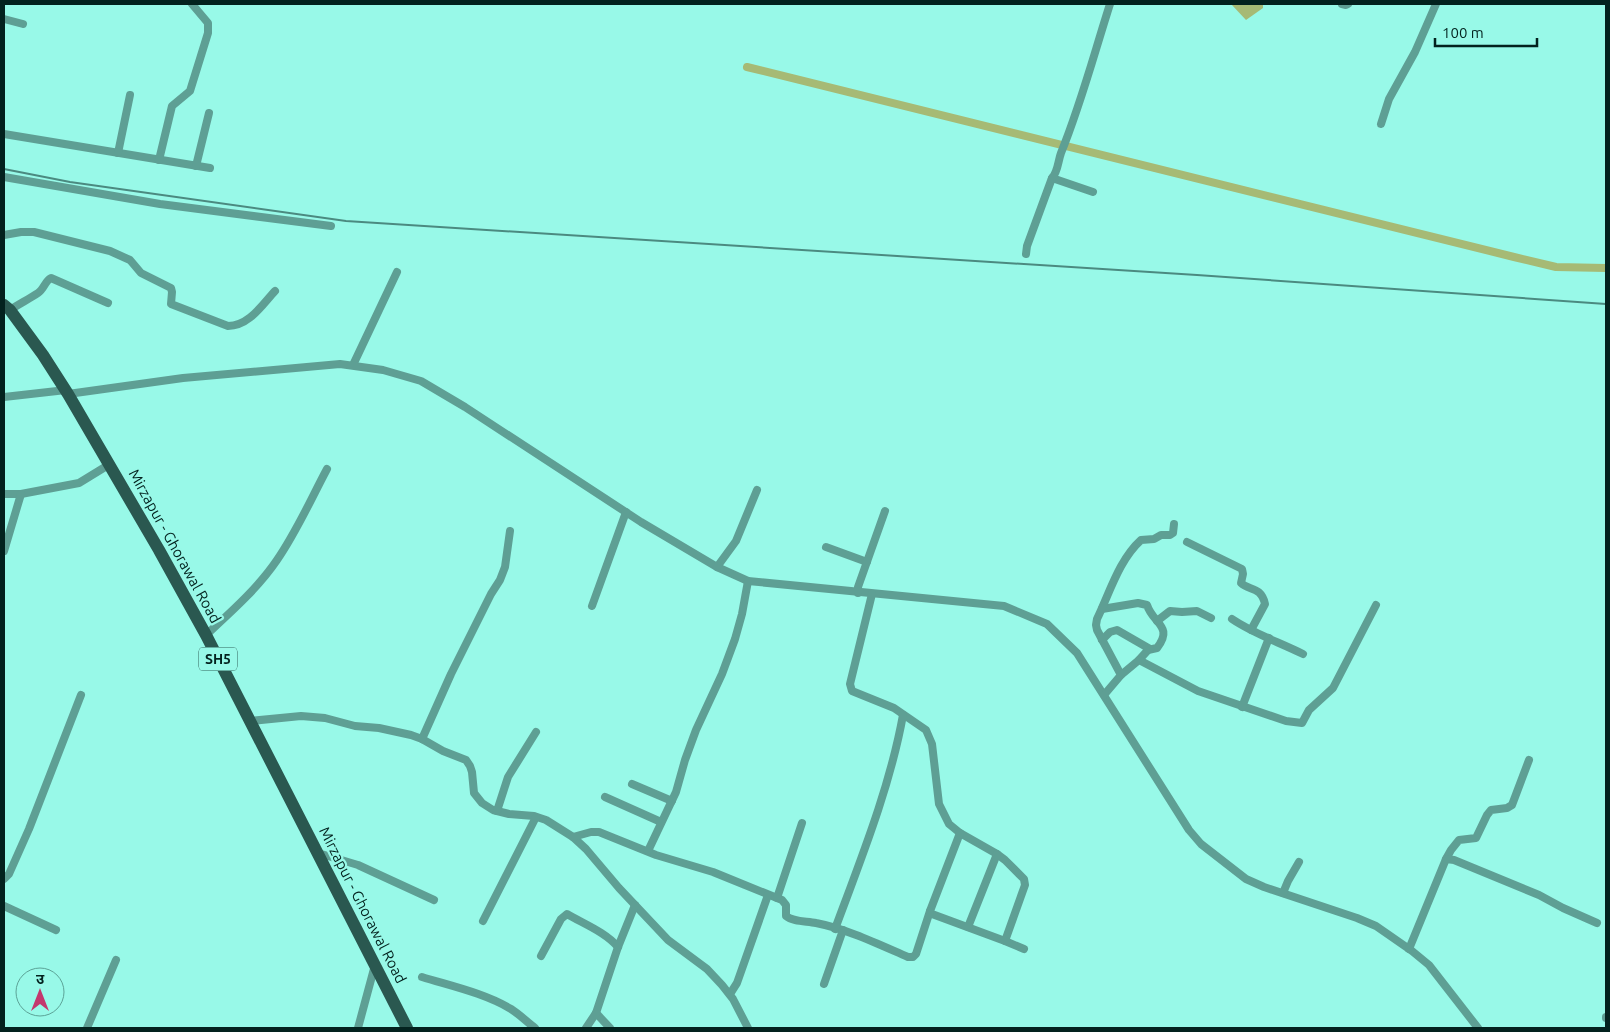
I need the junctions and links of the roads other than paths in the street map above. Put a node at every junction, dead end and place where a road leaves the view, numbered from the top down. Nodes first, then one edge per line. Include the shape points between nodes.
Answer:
1 (192, 4) edge
2 (1110, 4) edge
3 (1342, 4) edge
4 (1348, 4) edge
5 (1436, 4) edge
6 (4, 19) edge
7 (22, 24) dead end
8 (130, 95) dead end
9 (209, 113) dead end
10 (1381, 124) dead end
11 (4, 134) edge
12 (118, 153) junction
13 (159, 160) junction
14 (196, 166) junction
15 (210, 168) dead end
16 (4, 177) edge
17 (1052, 178) junction
18 (1093, 192) dead end
19 (332, 226) dead end
20 (4, 236) edge
21 (1026, 254) dead end
22 (397, 272) dead end
23 (274, 291) dead end
24 (108, 303) dead end
25 (7, 307) edge
26 (355, 362) junction
27 (67, 392) junction
28 (4, 397) edge
29 (110, 464) junction
30 (327, 469) dead end
31 (757, 490) dead end
32 (4, 494) edge
33 (20, 494) junction
34 (885, 511) dead end
35 (626, 512) junction
36 (1174, 524) dead end
37 (510, 531) dead end
38 (1186, 542) dead end
39 (826, 547) dead end
40 (4, 551) edge
41 (867, 562) junction
42 (719, 564) junction
43 (748, 581) junction
44 (858, 590) junction
45 (872, 594) junction
46 (1376, 605) dead end
47 (592, 606) dead end
48 (1102, 609) junction
49 (1210, 618) dead end
50 (1157, 620) junction
51 (1232, 620) dead end
52 (1251, 630) junction
53 (206, 635) junction
54 (1269, 638) junction
55 (1102, 640) junction
56 (1150, 649) junction
57 (1303, 654) dead end
58 (1140, 660) junction
59 (1121, 675) junction
60 (1104, 695) junction
61 (81, 696) dead end
62 (1242, 707) junction
63 (903, 715) junction
64 (250, 721) junction
65 (536, 732) dead end
66 (422, 739) junction
67 (1529, 760) dead end
68 (632, 784) dead end
69 (605, 797) dead end
70 (672, 801) junction
71 (497, 811) junction
72 (536, 817) junction
73 (661, 822) junction
74 (802, 822) dead end
75 (960, 833) junction
76 (573, 837) junction
77 (648, 851) junction
78 (318, 853) junction
79 (997, 854) junction
80 (1446, 859) junction
81 (1299, 862) dead end
82 (4, 879) edge
83 (1283, 893) junction
84 (768, 895) junction
85 (777, 898) junction
86 (434, 900) dead end
87 (635, 905) junction
88 (4, 906) edge
89 (930, 911) junction
90 (484, 921) dead end
91 (1597, 922) dead end
92 (968, 928) junction
93 (839, 929) junction
94 (56, 930) dead end
95 (1005, 941) junction
96 (1411, 946) junction
97 (618, 947) junction
98 (1024, 949) dead end
99 (541, 956) dead end
100 (116, 960) dead end
101 (375, 965) junction
102 (422, 977) dead end
103 (824, 984) dead end
104 (730, 994) junction
105 (596, 1013) junction
106 (87, 1028) edge
107 (358, 1028) edge
108 (407, 1028) edge
109 (535, 1028) edge
110 (586, 1028) edge
111 (610, 1028) edge
112 (748, 1028) edge
113 (1478, 1028) edge

1 - 13 street via 208,23 208,33 190,91 172,106
2 - 17 street via 1085,90
3 - 4 street
5 - 10 street via 1389,100
6 - 7 street
8 - 12 street
9 - 14 street
11 - 12 street
12 - 13 street
13 - 14 street
14 - 15 street
16 - 19 street via 160,204
17 - 18 street
17 - 21 street
20 - 23 street via 34,232 110,251 130,260 141,273 170,288 170,304 228,326 247,321
22 - 26 street
24 - 25 street via 51,278 38,293
25 - 27 main road, Mirzapur - Ghorawal Road / SH5
26 - 27 street
26 - 35 street via 421,381
27 - 28 street
27 - 29 main road, Mirzapur - Ghorawal Road / SH5
29 - 33 street via 79,483
29 - 53 main road, Mirzapur - Ghorawal Road / SH5
30 - 53 street via 277,560 249,596
31 - 42 street via 736,541
32 - 33 street
33 - 40 street
34 - 41 street
35 - 42 street
35 - 47 street
36 - 48 street via 1170,535 1140,540 1136,544 1123,561
37 - 66 street via 500,580 451,674
38 - 52 street via 1242,569 1241,583 1258,591 1265,604
39 - 41 street
41 - 44 street
42 - 43 street
43 - 44 street
43 - 70 street via 735,639 696,730
44 - 45 street
45 - 60 street via 1004,606 1023,613 1048,624 1077,652
45 - 63 street via 850,688
46 - 62 street via 1333,688 1309,710 1302,723
48 - 50 street via 1142,603
48 - 55 street via 1096,625
49 - 50 street via 1197,612 1170,611
50 - 56 street via 1164,636 1157,648
51 - 52 street
52 - 54 street
53 - 64 main road, Mirzapur - Ghorawal Road / SH5
54 - 57 street
54 - 62 street
55 - 56 street via 1117,630
55 - 59 street
56 - 58 street
58 - 59 street
58 - 62 street via 1189,688
59 - 60 street
60 - 83 street via 1201,844 1246,879
61 - 82 street via 29,830
63 - 75 street via 930,736 940,804 950,824
63 - 93 street via 880,808
64 - 66 street via 301,716 325,718 355,726 397,731
64 - 78 main road, Mirzapur - Ghorawal Road / SH5
65 - 71 street via 508,777
66 - 71 street via 443,752 466,760 477,798
67 - 80 street via 1512,805 1491,810 1476,838 1459,840
68 - 70 street
69 - 73 street
70 - 73 street
71 - 72 street
72 - 76 street
72 - 90 street
73 - 77 street
74 - 85 street
75 - 79 street
75 - 89 street
76 - 77 street via 599,832
76 - 87 street
77 - 84 street via 713,872
78 - 86 street via 358,865
78 - 101 main road, Mirzapur - Ghorawal Road / SH5
79 - 92 street
79 - 95 street via 1025,881
80 - 91 street via 1539,895
80 - 96 street
81 - 83 street
83 - 96 street via 1357,918
84 - 85 street
84 - 104 street via 737,983
85 - 93 street via 784,902 788,918
87 - 97 street
87 - 104 street via 668,940 712,974
88 - 94 street
89 - 92 street
89 - 93 street via 916,954 911,957
92 - 95 street
93 - 103 street
95 - 98 street
96 - 113 street
97 - 99 street via 567,914
97 - 105 street
100 - 106 street
101 - 107 street
101 - 108 main road, Mirzapur - Ghorawal Road / SH5
102 - 109 street via 503,1005
104 - 112 street
105 - 110 street
105 - 111 street

